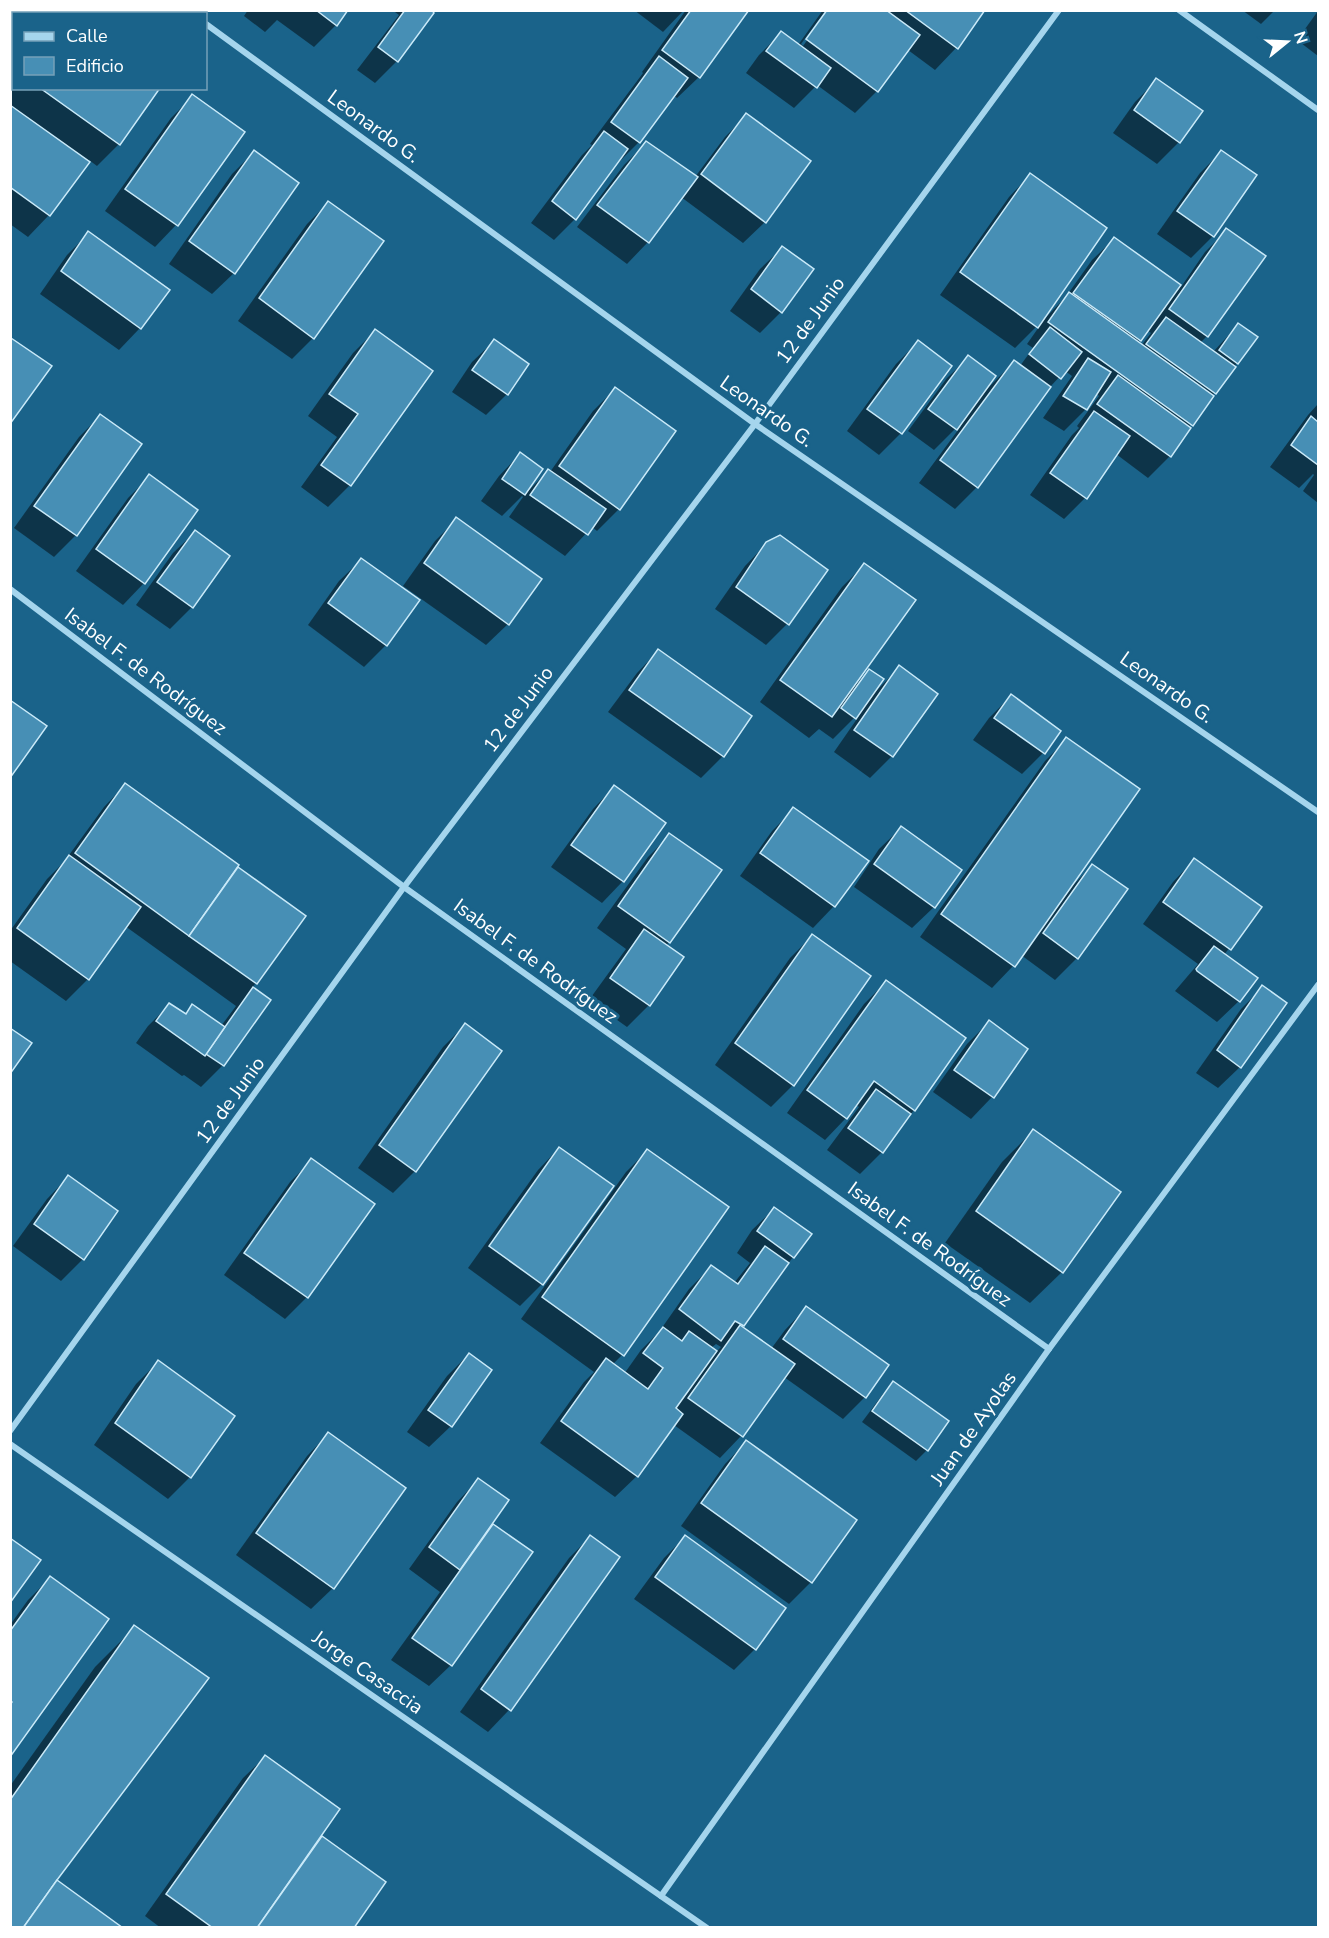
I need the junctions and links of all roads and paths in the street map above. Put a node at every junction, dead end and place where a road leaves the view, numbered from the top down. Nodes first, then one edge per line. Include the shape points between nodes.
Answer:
1 (1059, 10) edge
2 (1179, 10) edge
3 (207, 25) edge
4 (1318, 110) edge
5 (755, 423) junction
6 (10, 589) edge
7 (1318, 812) edge
8 (404, 887) junction
9 (1318, 985) edge
10 (1049, 1349) junction
11 (10, 1431) edge
12 (10, 1444) edge
13 (662, 1896) junction
14 (707, 1928) edge

1 - 5 street, 12 de Junio
2 - 4 street
3 - 5 street, Leonardo G.
5 - 7 street, Leonardo G.
5 - 8 street, 12 de Junio
6 - 8 street, Isabel F. de Rodríguez
8 - 10 street, Isabel F. de Rodríguez
8 - 11 street, 12 de Junio
9 - 10 street, Juan de Ayolas
10 - 13 street, Juan de Ayolas
12 - 13 street, Jorge Casaccia
13 - 14 street, Jorge Casaccia

